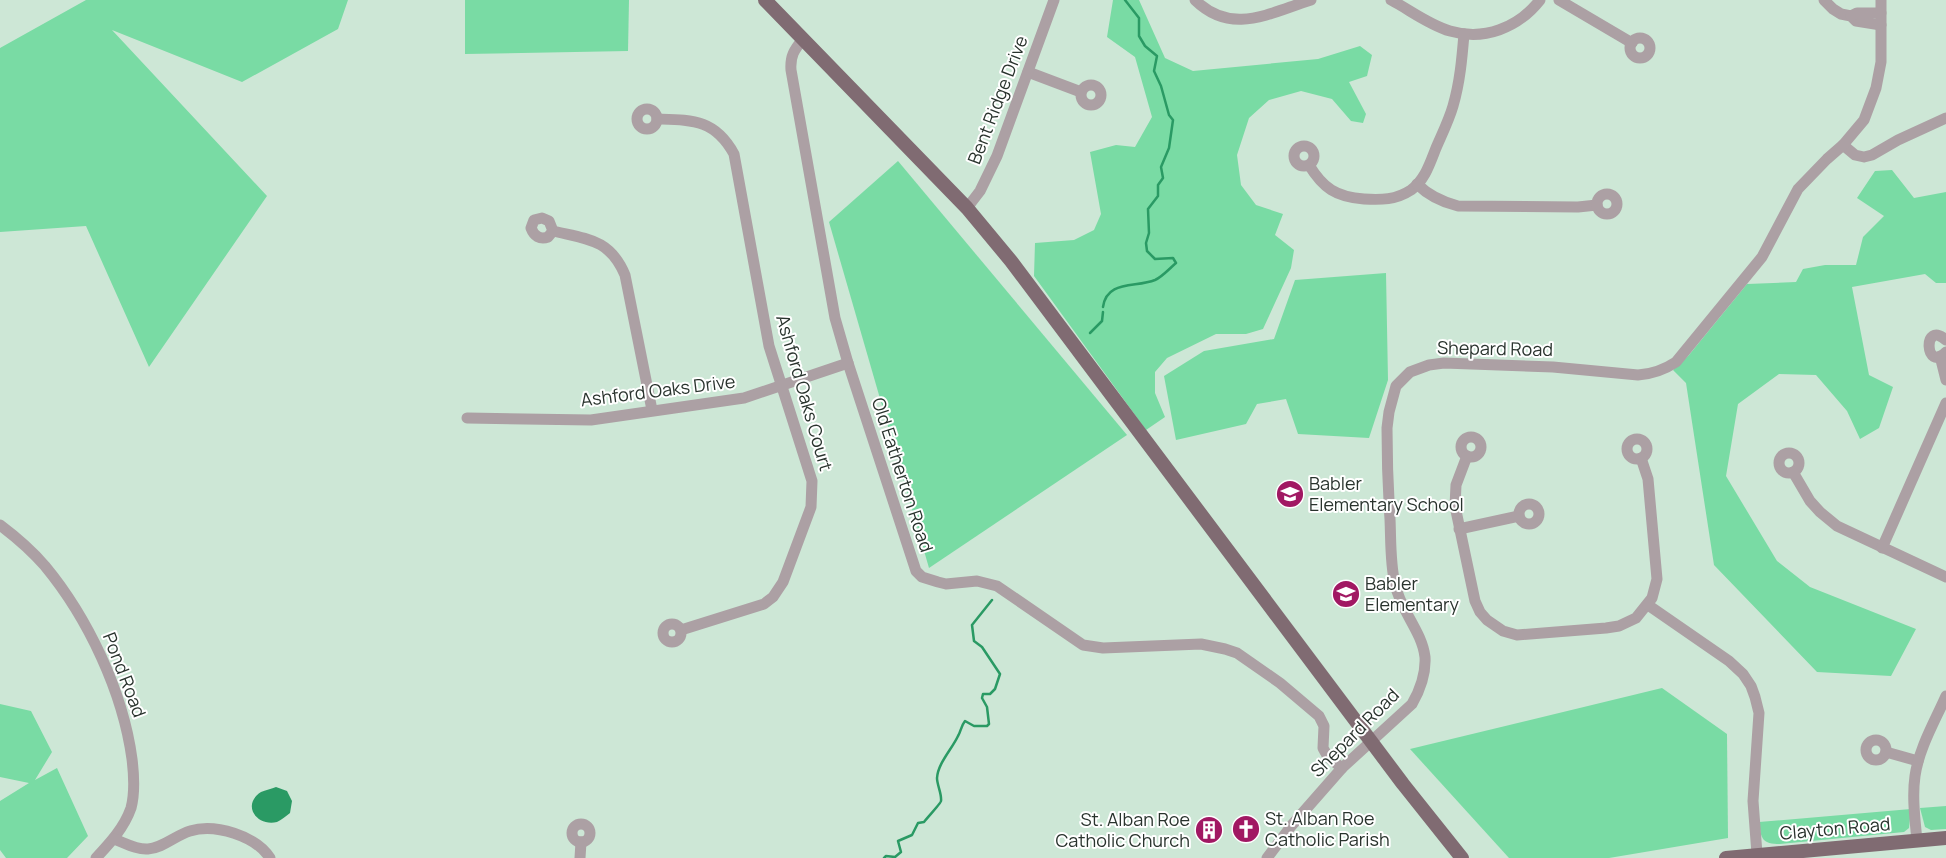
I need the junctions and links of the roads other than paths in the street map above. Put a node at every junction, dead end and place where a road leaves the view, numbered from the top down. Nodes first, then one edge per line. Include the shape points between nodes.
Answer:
1 (765, 0) edge
2 (1054, 0) edge
3 (1195, 0) edge
4 (1311, 0) edge
5 (1391, 0) edge
6 (1540, 0) edge
7 (1559, 0) edge
8 (1824, 0) edge
9 (1881, 0) edge
10 (1881, 13) junction
11 (1851, 16) junction
12 (1881, 25) junction
13 (1464, 34) junction
14 (803, 39) junction
15 (1632, 43) dead end
16 (1028, 72) junction
17 (1081, 92) dead end
18 (1946, 118) edge
19 (657, 119) dead end
20 (1843, 145) junction
21 (1309, 165) dead end
22 (1417, 184) junction
23 (1597, 205) dead end
24 (966, 208) junction
25 (553, 231) dead end
26 (1946, 340) edge
27 (1943, 354) edge
28 (848, 363) junction
29 (1946, 380) edge
30 (780, 386) junction
31 (1946, 403) edge
32 (652, 410) junction
33 (467, 418) dead end
34 (1467, 456) dead end
35 (1641, 458) dead end
36 (1793, 472) dead end
37 (1519, 516) dead end
38 (0, 525) edge
39 (1459, 529) junction
40 (1882, 548) junction
41 (1946, 577) edge
42 (1648, 606) junction
43 (681, 630) dead end
44 (1946, 697) edge
45 (1371, 741) junction
46 (1886, 752) dead end
47 (1918, 761) junction
48 (1342, 768) junction
49 (1946, 838) edge
50 (114, 839) junction
51 (1917, 841) junction
52 (581, 842) dead end
53 (1757, 854) junction
54 (1793, 854) edge
55 (96, 858) edge
56 (270, 858) edge
57 (580, 858) edge
58 (1267, 858) edge
59 (1462, 858) edge
60 (1726, 858) edge

1 - 14 main road
2 - 16 street, Bent Ridge Drive
3 - 4 street via 1218,17 1239,20
5 - 13 street via 1448,30
6 - 13 street via 1519,21 1505,29 1486,34
7 - 15 street
8 - 11 street via 1841,14
9 - 10 street, Shepard Road
10 - 11 street
10 - 12 street, Shepard Road
11 - 12 street via 1856,21
12 - 20 street, Shepard Road via 1881,62 1873,100 1864,120
13 - 22 street via 1461,73 1453,108 1427,172
14 - 24 main road
14 - 28 street, Old Eatherton Road via 793,51 791,70 835,318
16 - 17 street
16 - 24 street, Bent Ridge Drive via 989,173
18 - 20 street via 1872,156 1855,155
19 - 30 street, Ashford Oaks Court via 690,120 707,126 724,137 734,154 767,338
20 - 45 street, Shepard Road via 1798,190 1762,257 1684,354 1664,370 1638,375 1553,367 1444,363 1416,369 1400,381 1392,396 1387,428 1392,565 1401,604 1417,632 1425,656 1425,668 1419,693 1412,704
21 - 22 street via 1326,187 1351,198 1389,199
22 - 23 street via 1444,203 1458,206
24 - 45 main road via 1026,281
25 - 32 street via 601,243 620,263
26 - 27 street via 1935,336 1928,344 1931,353
27 - 29 street
28 - 30 street, Ashford Oaks Drive
28 - 48 street, Old Eatherton Road via 912,565 922,577 946,584 988,582 1006,591 1083,646 1201,644 1237,653 1319,716 1324,726 1323,748 1328,758
30 - 32 street, Ashford Oaks Drive via 744,398
30 - 43 street, Ashford Oaks Court via 812,482 813,495 783,582 764,604
31 - 40 street
32 - 33 street, Ashford Oaks Drive via 591,420
34 - 39 street via 1456,485
35 - 42 street via 1648,480 1657,571 1656,589
36 - 40 street via 1810,501 1826,518
37 - 39 street
38 - 50 street, Pond Road via 44,566 69,598 87,628 109,678 125,725 134,776 131,807
39 - 42 street via 1478,607 1487,620 1503,632 1524,636 1619,626 1636,618
40 - 41 street
42 - 53 street via 1729,661 1751,686 1758,713 1753,801
44 - 47 street
45 - 48 street, Shepard Road
45 - 59 main road
46 - 47 street
47 - 51 street via 1914,794
48 - 58 street, Shepard Road via 1292,824
49 - 51 main road, Clayton Road
50 - 55 street, Pond Road
50 - 56 street via 146,849 190,831 213,828 245,837
51 - 54 main road, Clayton Road
52 - 57 street
53 - 54 main road, Clayton Road
53 - 60 main road, Clayton Road

